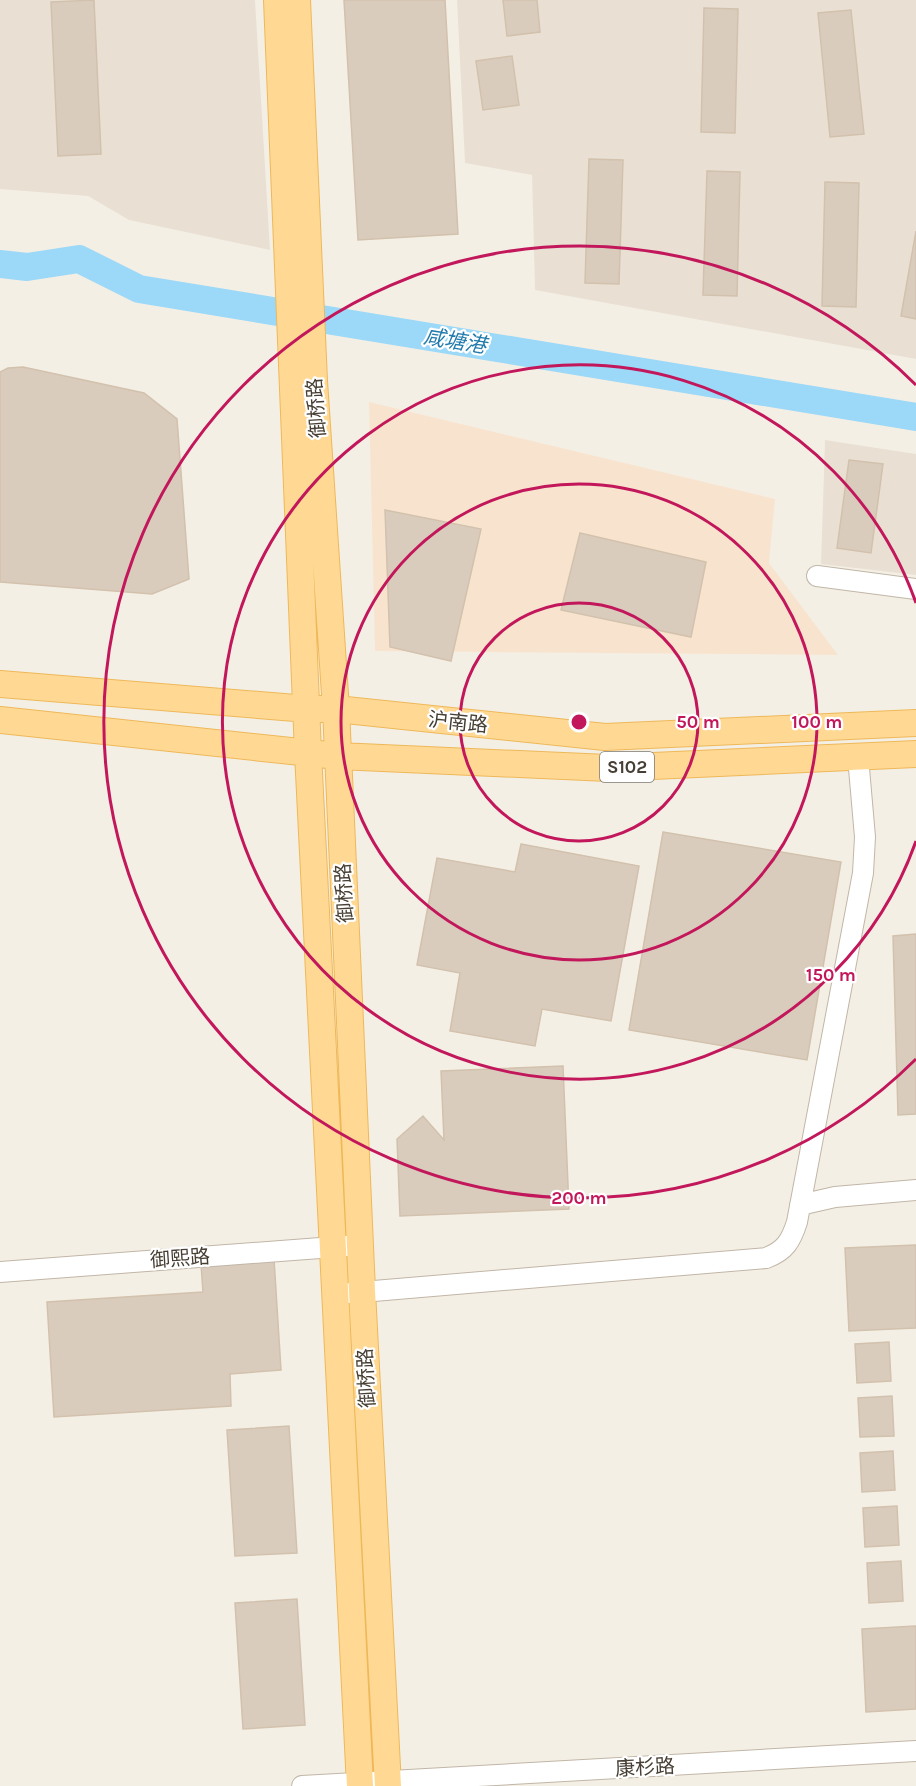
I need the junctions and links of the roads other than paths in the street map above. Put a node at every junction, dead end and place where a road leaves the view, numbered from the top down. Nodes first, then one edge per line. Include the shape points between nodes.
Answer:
1 (277, 0) edge
2 (297, 0) edge
3 (297, 254) junction
4 (303, 381) junction
5 (817, 576) dead end
6 (916, 589) edge
7 (0, 684) edge
8 (308, 709) junction
9 (336, 709) junction
10 (0, 720) edge
11 (916, 723) edge
12 (308, 753) junction
13 (916, 754) edge
14 (338, 756) junction
15 (858, 757) junction
16 (916, 1190) edge
17 (800, 1205) junction
18 (360, 1245) junction
19 (333, 1247) junction
20 (0, 1272) edge
21 (362, 1291) junction
22 (335, 1294) junction
23 (916, 1752) edge
24 (388, 1783) edge
25 (360, 1784) edge
26 (302, 1786) edge

1 - 3 main road, 御桥路
2 - 3 main road, 御桥路
3 - 4 main road, 御桥路
4 - 8 main road, 御桥路
4 - 9 main road, 御桥路
5 - 6 street
7 - 8 main road, 沪南路 / S102
8 - 9 main road, 沪南路 / S102
8 - 12 main road, 御桥路
9 - 11 main road, 沪南路 / S102 via 605,737
9 - 14 main road, 御桥路
10 - 12 main road, 沪南路 / S102
12 - 14 main road, 沪南路 / S102
12 - 19 main road, 御桥路
13 - 15 main road, 沪南路 / S102
14 - 15 main road, 沪南路 / S102 via 608,768
14 - 18 main road, 御桥路
15 - 17 street via 865,837 863,873
16 - 17 street via 835,1197
17 - 21 street via 785,1248 766,1258
18 - 19 street, 御熙路
18 - 21 main road, 御桥路
19 - 20 street, 御熙路
19 - 22 main road, 御桥路
21 - 22 street
21 - 24 main road, 御桥路
22 - 25 main road, 御桥路
23 - 24 street, 康杉路
24 - 25 street, 康杉路
25 - 26 street, 康杉路

